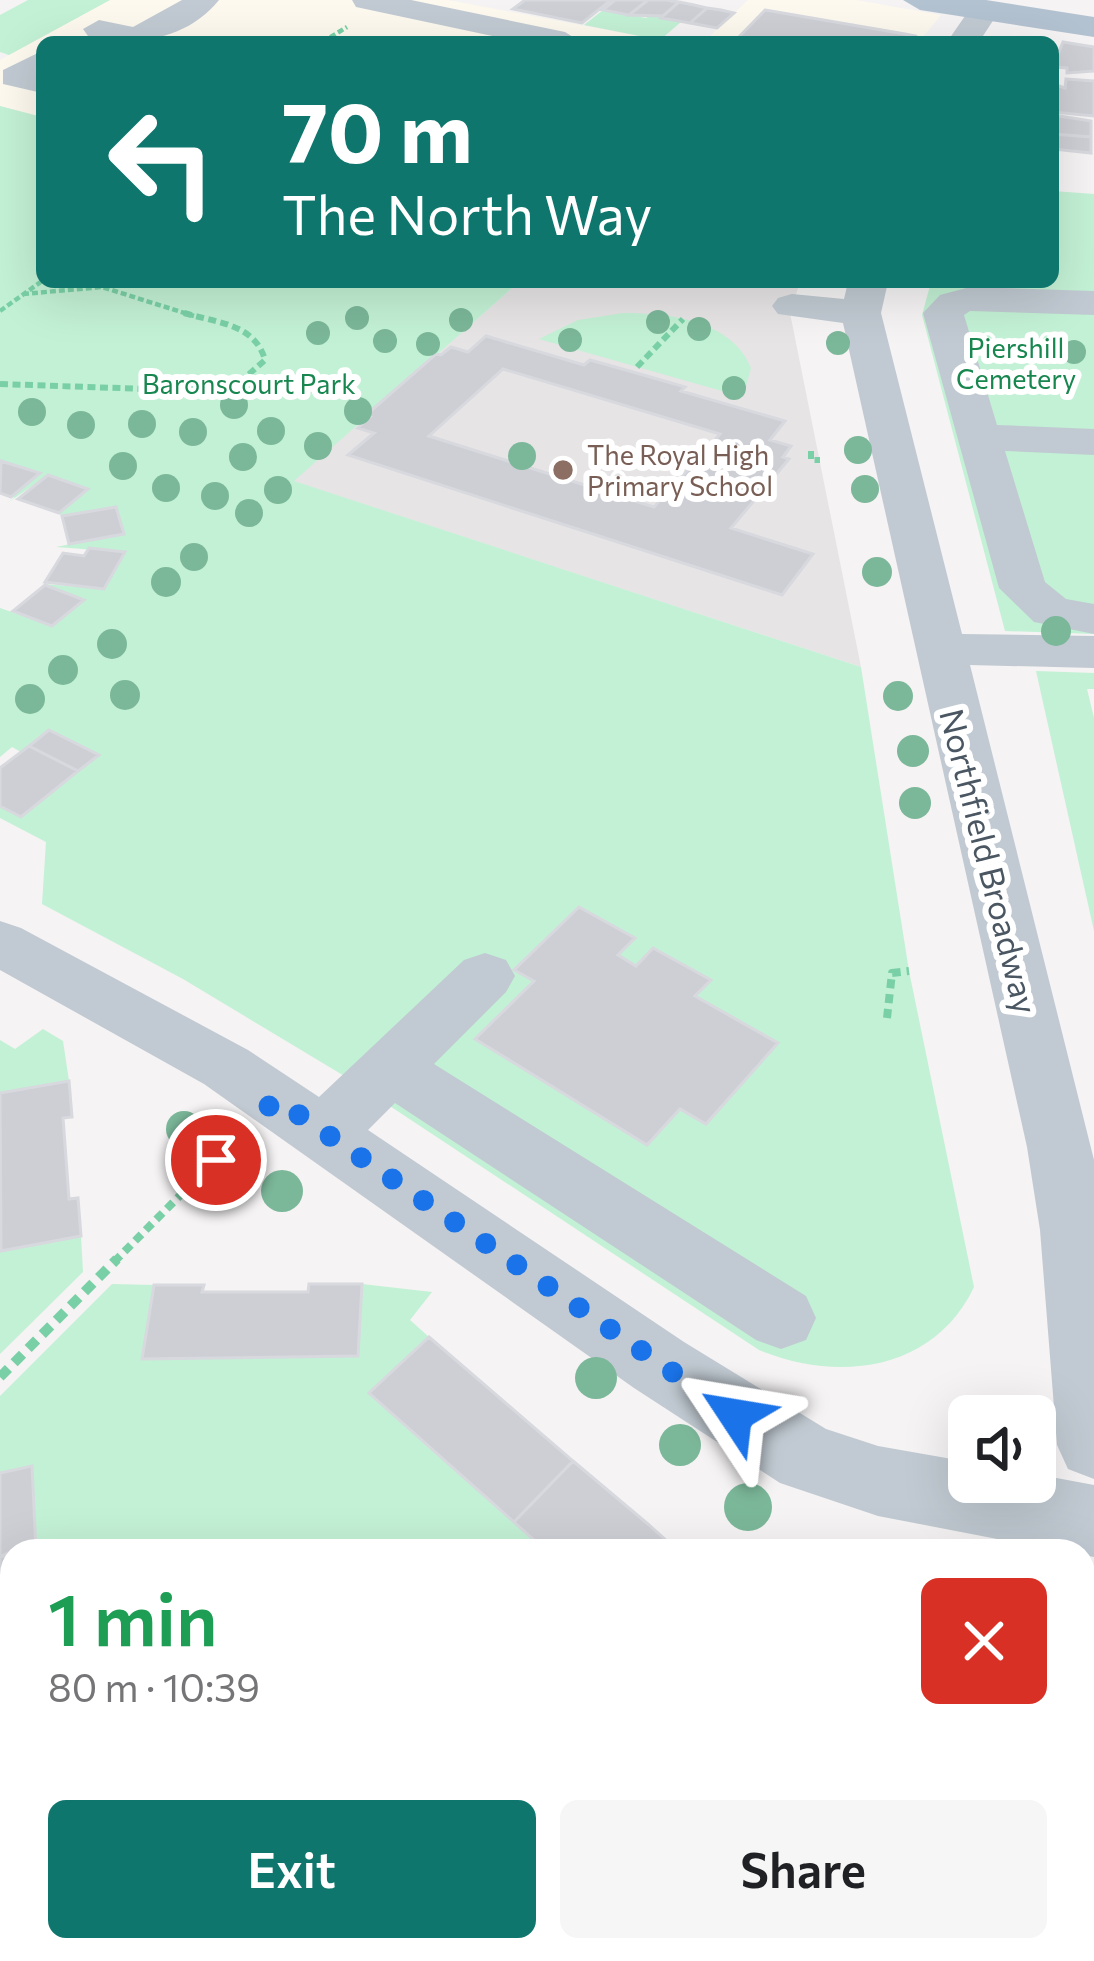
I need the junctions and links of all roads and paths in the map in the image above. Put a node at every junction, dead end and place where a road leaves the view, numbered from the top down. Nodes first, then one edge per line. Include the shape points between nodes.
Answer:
1 (148, 0) edge
2 (204, 0) edge
3 (920, 0) edge
4 (990, 7) edge
5 (369, 15) edge
6 (1094, 27) edge
7 (129, 36) edge
8 (141, 36) edge
9 (414, 36) edge
10 (521, 36) edge
11 (967, 36) edge
12 (36, 64) edge
13 (36, 81) edge
14 (36, 285) edge
15 (91, 288) edge
16 (105, 288) edge
17 (23, 294) junction
18 (864, 298) edge
19 (1094, 303) edge
20 (792, 306) dead end
21 (0, 310) edge
22 (683, 319) dead end
23 (637, 367) dead end
24 (264, 378) dead end
25 (241, 381) junction
26 (0, 384) edge
27 (980, 437) junction
28 (1094, 442) edge
29 (811, 451) dead end
30 (820, 460) dead end
31 (1094, 619) edge
32 (939, 650) junction
33 (1094, 652) edge
34 (0, 943) edge
35 (909, 971) dead end
36 (484, 976) dead end
37 (887, 1018) dead end
38 (389, 1067) junction
39 (300, 1115) junction
40 (782, 1318) dead end
41 (1088, 1325) edge
42 (0, 1377) edge
43 (1094, 1445) edge
44 (1094, 1521) edge

1 - 7 street via 99,29
2 - 8 street
3 - 4 main road
4 - 6 main road
4 - 11 street
5 - 9 street
5 - 10 street
12 - 13 street via 15,76
14 - 17 path
15 - 17 path
16 - 25 path via 260,340 265,360
17 - 21 path
18 - 20 street
18 - 32 street, Northfield Broadway
19 - 27 street via 970,299 943,314
22 - 23 path
24 - 25 path
25 - 26 path via 147,389
27 - 28 street
27 - 31 street via 1023,588 1052,611
29 - 30 path via 811,460
32 - 33 street
32 - 41 street, Northfield Broadway via 1060,1147
34 - 39 street
35 - 37 path via 892,973
36 - 38 street
38 - 39 street
38 - 40 street
39 - 42 path
39 - 44 street via 658,1365 806,1458 878,1481
41 - 43 street, Northfield Broadway

